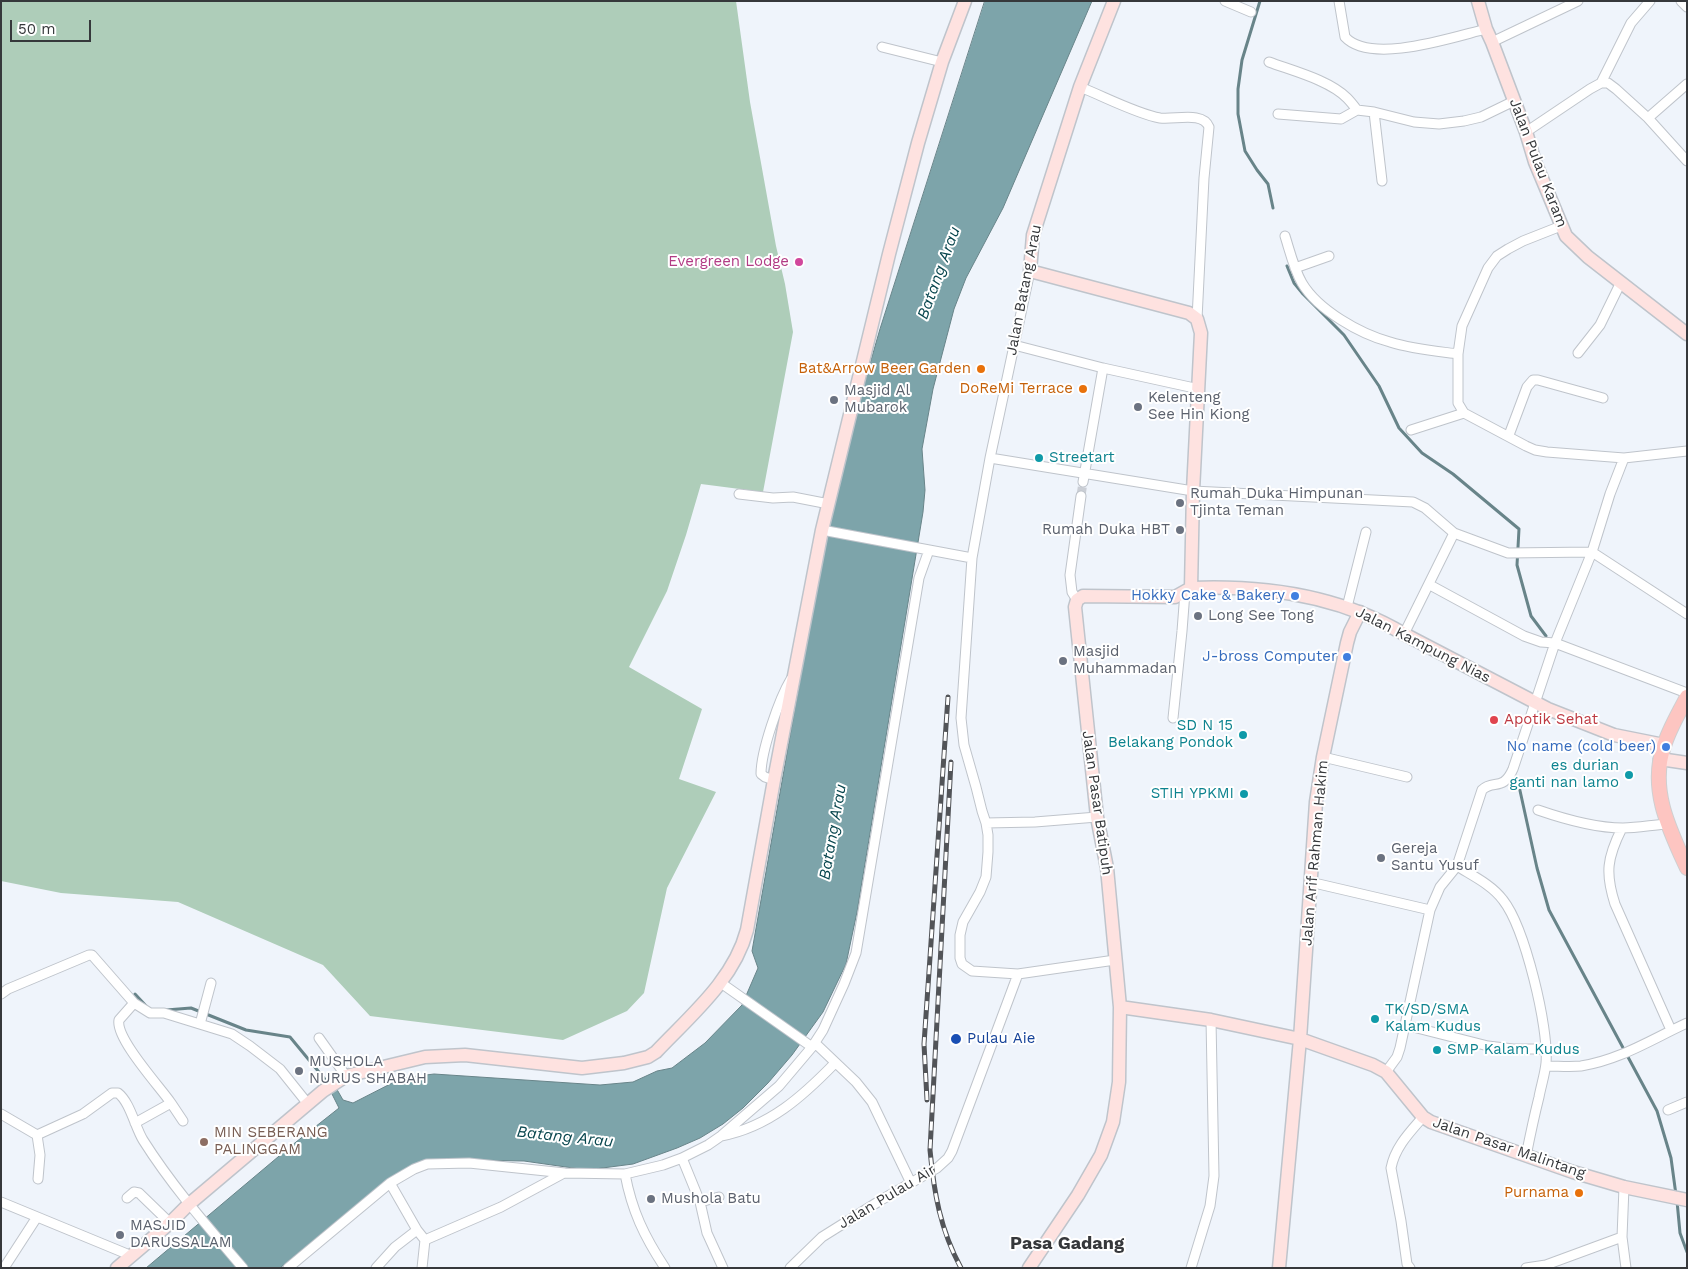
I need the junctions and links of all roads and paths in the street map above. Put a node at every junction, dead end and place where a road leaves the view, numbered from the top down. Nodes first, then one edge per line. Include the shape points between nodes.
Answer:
1 (965, 1) edge
2 (1114, 1) edge
3 (1225, 1) edge
4 (1339, 1) edge
5 (1578, 1) edge
6 (1650, 1) edge
7 (1681, 1) edge
8 (1481, 3) edge
9 (1687, 7) edge
10 (1251, 12) dead end
11 (1486, 29) junction
12 (1492, 42) junction
13 (882, 46) dead end
14 (942, 62) junction
15 (1269, 62) dead end
16 (1601, 83) junction
17 (1687, 84) edge
18 (1080, 87) junction
19 (1514, 101) junction
20 (1357, 110) junction
21 (1374, 112) junction
22 (1278, 114) dead end
23 (1648, 118) junction
24 (1526, 132) junction
25 (1687, 161) edge
26 (1382, 180) dead end
27 (1561, 226) junction
28 (1285, 236) dead end
29 (1329, 256) dead end
30 (1295, 268) junction
31 (1030, 271) junction
32 (1621, 282) junction
33 (1197, 318) junction
34 (1687, 334) edge
35 (1014, 345) junction
36 (1458, 354) junction
37 (1578, 354) dead end
38 (1103, 368) junction
39 (1199, 390) junction
40 (1604, 398) dead end
41 (1464, 413) junction
42 (1411, 430) dead end
43 (1508, 436) junction
44 (1687, 452) edge
45 (990, 458) junction
46 (1624, 458) junction
47 (1084, 478) junction
48 (1193, 491) junction
49 (740, 494) dead end
50 (1081, 496) tunnel mouth
51 (829, 504) junction
52 (823, 531) junction
53 (1366, 532) dead end
54 (1454, 533) junction
55 (926, 550) junction
56 (1592, 552) junction
57 (972, 558) junction
58 (1430, 585) junction
59 (1188, 590) junction
60 (1077, 600) junction
61 (1347, 607) junction
62 (1360, 612) junction
63 (1687, 614) edge
64 (1404, 634) junction
65 (1555, 642) junction
66 (1687, 693) edge
67 (1687, 697) edge
68 (1536, 702) junction
69 (1173, 718) dead end
70 (1662, 752) junction
71 (1323, 756) junction
72 (1687, 763) edge
73 (1407, 777) dead end
74 (1538, 810) dead end
75 (1097, 817) junction
76 (986, 823) junction
77 (1666, 824) junction
78 (1622, 828) junction
79 (1457, 866) junction
80 (1687, 868) edge
81 (1310, 882) junction
82 (1430, 910) junction
83 (1115, 960) junction
84 (1018, 974) junction
85 (210, 983) dead end
86 (723, 985) junction
87 (1, 994) edge
88 (134, 1003) junction
89 (1120, 1007) junction
90 (202, 1016) junction
91 (1211, 1020) junction
92 (1687, 1023) edge
93 (1405, 1026) junction
94 (1671, 1030) junction
95 (319, 1038) dead end
96 (1300, 1040) junction
97 (811, 1045) junction
98 (1547, 1050) junction
99 (835, 1063) junction
100 (1546, 1066) junction
101 (1386, 1072) junction
102 (343, 1078) junction
103 (1687, 1102) edge
104 (171, 1103) junction
105 (308, 1104) junction
106 (1668, 1110) dead end
107 (1, 1114) edge
108 (1423, 1117) junction
109 (183, 1121) dead end
110 (135, 1123) junction
111 (37, 1135) junction
112 (721, 1136) junction
113 (1526, 1156) junction
114 (682, 1158) junction
115 (564, 1173) junction
116 (625, 1174) junction
117 (38, 1179) dead end
118 (390, 1183) junction
119 (911, 1183) junction
120 (1624, 1187) junction
121 (719, 1196) dead end
122 (127, 1198) dead end
123 (1685, 1200) edge
124 (1, 1202) edge
125 (700, 1202) junction
126 (192, 1209) junction
127 (37, 1217) junction
128 (170, 1223) junction
129 (417, 1230) junction
130 (1622, 1237) junction
131 (425, 1240) junction
132 (132, 1256) junction
133 (4, 1268) edge
134 (117, 1268) edge
135 (243, 1268) edge
136 (288, 1268) edge
137 (376, 1268) edge
138 (422, 1268) edge
139 (665, 1268) edge
140 (723, 1268) edge
141 (790, 1268) edge
142 (1029, 1268) edge
143 (1191, 1268) edge
144 (1278, 1268) edge
145 (1410, 1268) edge
146 (1526, 1268) edge
147 (1626, 1268) edge

1 - 14 street
2 - 18 street, Jalan Batang Arau
3 - 10 street
4 - 11 street via 1345,37 1365,48 1382,50 1422,45
5 - 12 street
6 - 16 street via 1632,23
7 - 9 street
8 - 11 street, Jalan Pulau Karam
11 - 12 street, Jalan Pulau Karam
12 - 19 street, Jalan Pulau Karam
13 - 14 street
14 - 51 street via 889,254
15 - 20 street via 1324,82 1347,98
16 - 23 street via 1616,88
16 - 24 street
17 - 23 street
18 - 31 street, Jalan Batang Arau via 1033,235
18 - 33 street via 1145,114 1160,118 1196,117 1207,122
19 - 21 street via 1481,117 1439,124 1414,122
19 - 24 street, Jalan Pulau Karam
20 - 21 street
20 - 22 street via 1341,119
21 - 26 street
23 - 25 street
24 - 27 street, Jalan Pulau Karam
27 - 32 street, Jalan Pulau Karam via 1572,243
27 - 36 street via 1523,240 1497,256 1488,268 1462,326
28 - 30 street
29 - 30 street
30 - 36 street via 1312,296 1328,311 1353,326 1392,343
31 - 33 street
31 - 35 street, Jalan Batang Arau
32 - 34 street, Jalan Pulau Karam
32 - 37 street via 1600,325
33 - 39 street via 1200,333
35 - 38 street
35 - 45 street, Jalan Batang Arau
36 - 41 street via 1458,403
38 - 39 street
38 - 47 street
39 - 48 street
40 - 43 street via 1533,380 1527,387
41 - 42 street
41 - 43 street
43 - 46 street via 1535,450
44 - 46 street
45 - 47 street
45 - 57 street, Jalan Batang Arau
46 - 56 street
47 - 48 street
48 - 54 street via 1413,502
48 - 59 street
49 - 51 street via 793,497
50 - 60 street via 1070,575 1072,592
51 - 52 street
52 - 55 street
52 - 86 street via 745,938
53 - 61 street
54 - 56 street via 1508,553
54 - 58 street
55 - 57 street
55 - 97 street via 856,953 838,999
56 - 63 street
56 - 65 street
57 - 76 street, Jalan Batang Arau via 961,718 964,745
58 - 64 street
58 - 65 street via 1524,636 1540,642
59 - 60 street, Jalan Kampung Nias via 1175,597 1083,596
59 - 61 street, Jalan Kampung Nias via 1221,587 1281,591
59 - 69 street
60 - 75 street, Jalan Pasar Batipuh via 1075,615
61 - 62 street, Jalan Kampung Nias
62 - 64 street, Jalan Kampung Nias
62 - 71 street, Jalan Arif Rahman Hakim via 1347,643
64 - 68 street, Jalan Kampung Nias
65 - 66 street
65 - 68 street
67 - 70 main road
68 - 70 street, Jalan Kampung Nias
68 - 79 street via 1509,777 1482,790
70 - 72 street, Jalan Kampung Nias
70 - 77 main road via 1658,776
71 - 73 street
71 - 81 street, Jalan Arif Rahman Hakim
74 - 78 street
75 - 76 street
75 - 83 street, Jalan Pasar Batipuh via 1106,868
76 - 84 street, Jalan Batang Arau via 986,877 963,922 960,958 962,964 972,971
77 - 78 street
77 - 80 main road
78 - 94 street via 1614,843 1608,868 1610,888
79 - 82 street via 1440,887
79 - 98 street via 1497,893 1510,912 1535,984
81 - 82 street
81 - 96 street, Jalan Arif Rahman Hakim
82 - 93 street
83 - 84 street, Jalan Batang Arau
83 - 89 street, Jalan Pasar Batipuh
84 - 119 street, Jalan Pulau Air via 952,1151 938,1168
85 - 90 street
86 - 97 street
86 - 102 street via 656,1052 624,1064 582,1068 465,1055 441,1056 400,1062
87 - 88 street via 90,955
88 - 90 street via 150,1013
88 - 104 street via 118,1022 119,1027 132,1052
89 - 91 street, Jalan Pasar Malintang
89 - 142 street, Jalan Pasar Batipuh via 1119,1082 1114,1122 1090,1176
90 - 105 street via 250,1046 284,1073
91 - 96 street, Jalan Pasar Malintang
91 - 143 street via 1212,1192
92 - 94 street
93 - 98 street via 1488,1046
93 - 101 street via 1397,1057
94 - 100 street via 1622,1055 1581,1066
95 - 102 street
96 - 101 street, Jalan Pasar Malintang via 1373,1064
96 - 144 street, Jalan Arif Rahman Hakim
97 - 99 street
97 - 112 street via 779,1086
98 - 100 street
99 - 112 street via 802,1096 763,1123
99 - 119 street via 872,1102
100 - 113 street
101 - 108 street, Jalan Pasar Malintang
102 - 105 street
103 - 106 street
104 - 109 street
104 - 110 street
105 - 126 street
107 - 111 street
108 - 113 street, Jalan Pasar Malintang via 1447,1129
108 - 145 street via 1401,1144 1391,1168
110 - 111 street via 118,1092 83,1114
110 - 126 street via 142,1139
111 - 117 street via 40,1155
112 - 114 street
113 - 120 street, Jalan Pasar Malintang
114 - 116 street
114 - 125 street
115 - 116 street
115 - 118 street via 438,1163 414,1169
115 - 131 street via 501,1207
116 - 139 street via 638,1222
118 - 129 street
118 - 136 street
119 - 141 street, Jalan Pulau Air via 822,1237
120 - 123 street, Jalan Pasar Malintang
120 - 130 street
121 - 125 street
122 - 128 street via 134,1192 139,1193
124 - 127 street
125 - 140 street via 707,1233
126 - 128 street
126 - 135 street
127 - 132 street
127 - 133 street
128 - 132 street
129 - 131 street
129 - 137 street
130 - 146 street via 1546,1265
130 - 147 street
131 - 138 street
132 - 134 street

